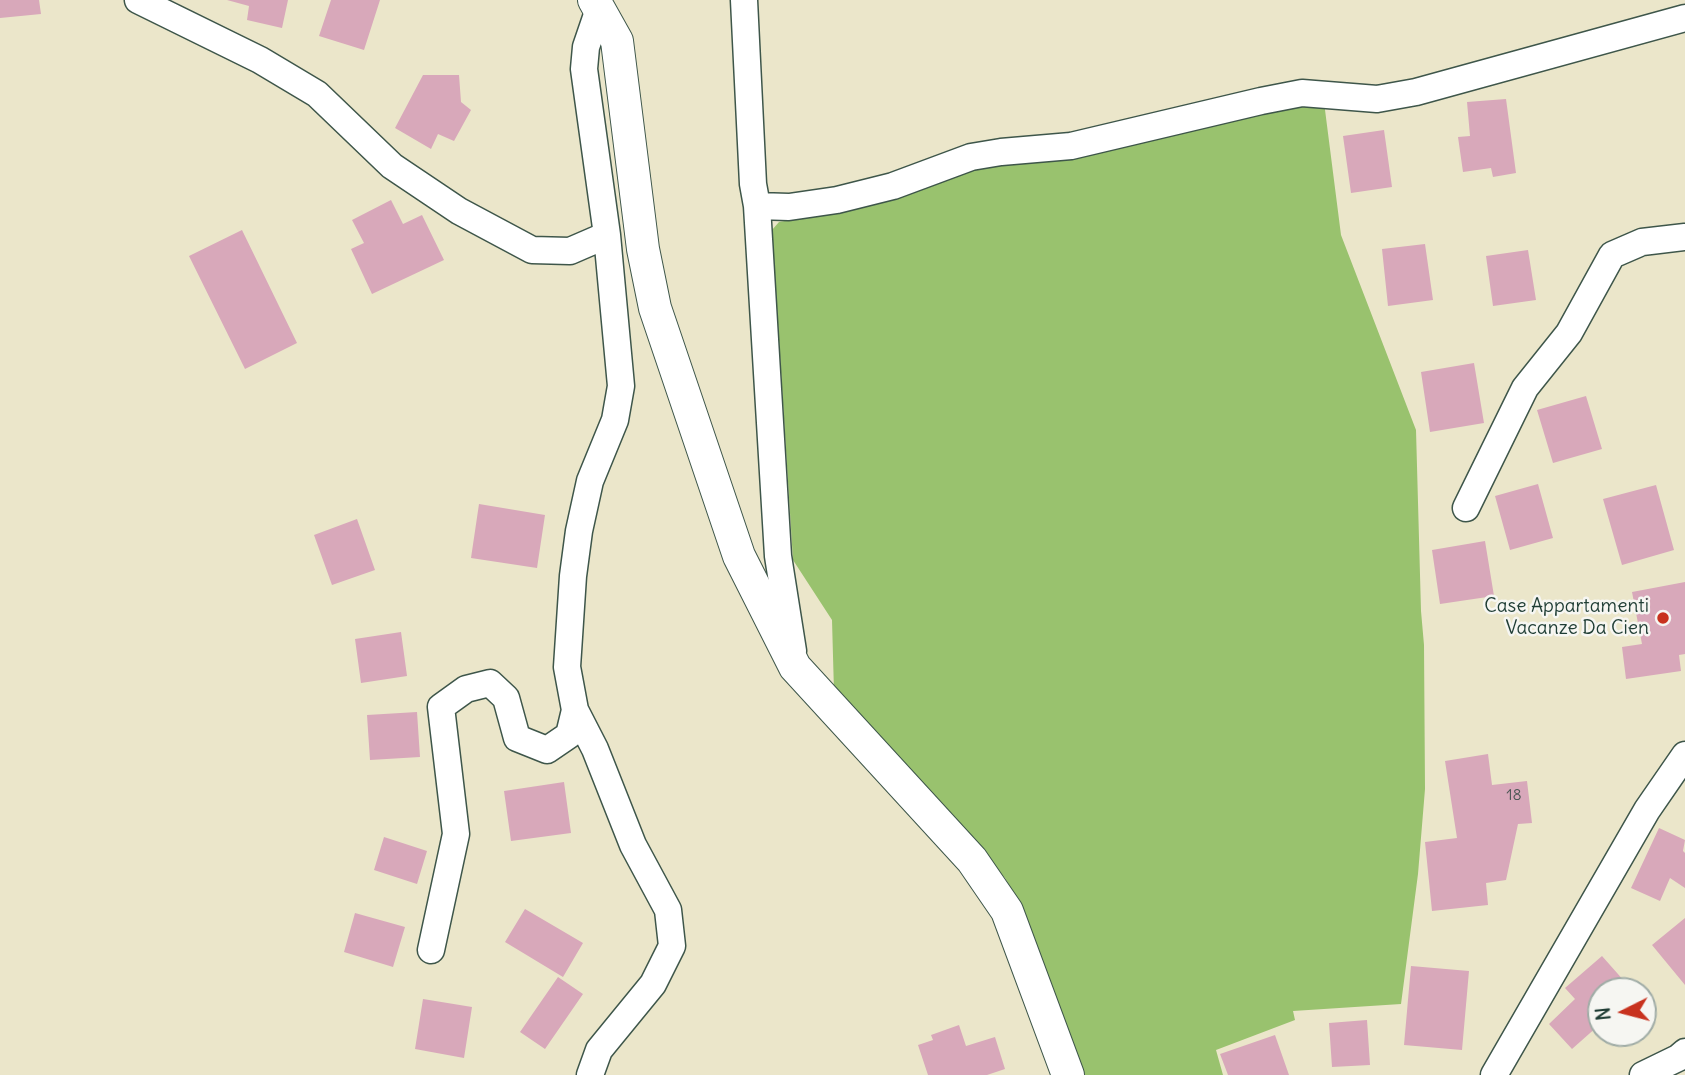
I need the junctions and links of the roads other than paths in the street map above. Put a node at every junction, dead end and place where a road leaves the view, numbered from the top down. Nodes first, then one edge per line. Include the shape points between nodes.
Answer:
1 (138, 0) edge
2 (744, 0) edge
3 (596, 4) edge
4 (1685, 18) edge
5 (757, 206) junction
6 (607, 235) junction
7 (1685, 237) edge
8 (1466, 508) dead end
9 (795, 667) junction
10 (575, 710) junction
11 (1685, 755) edge
12 (432, 950) dead end
13 (1685, 1052) edge
14 (590, 1075) edge
15 (1069, 1075) edge
16 (1494, 1075) edge
17 (1643, 1075) edge

1 - 6 street via 260,60 317,94 393,166 459,211 532,250 570,251
2 - 5 street
3 - 6 street via 584,69
3 - 9 street via 617,41 654,308 739,556
4 - 5 street via 1416,92 1377,99 1302,93 1071,146 971,157 893,186 837,200
5 - 9 street via 778,556
6 - 10 street via 621,386 615,420 590,481 576,553 567,667
7 - 8 street via 1642,242 1612,255 1569,332 1525,388
9 - 15 street via 972,860 1007,911
10 - 12 street via 569,735 547,750 517,738 506,698 490,683 466,689 441,707 456,834
10 - 14 street via 633,845 668,910 672,946 653,984 599,1050
11 - 16 street via 1647,810
13 - 17 street

